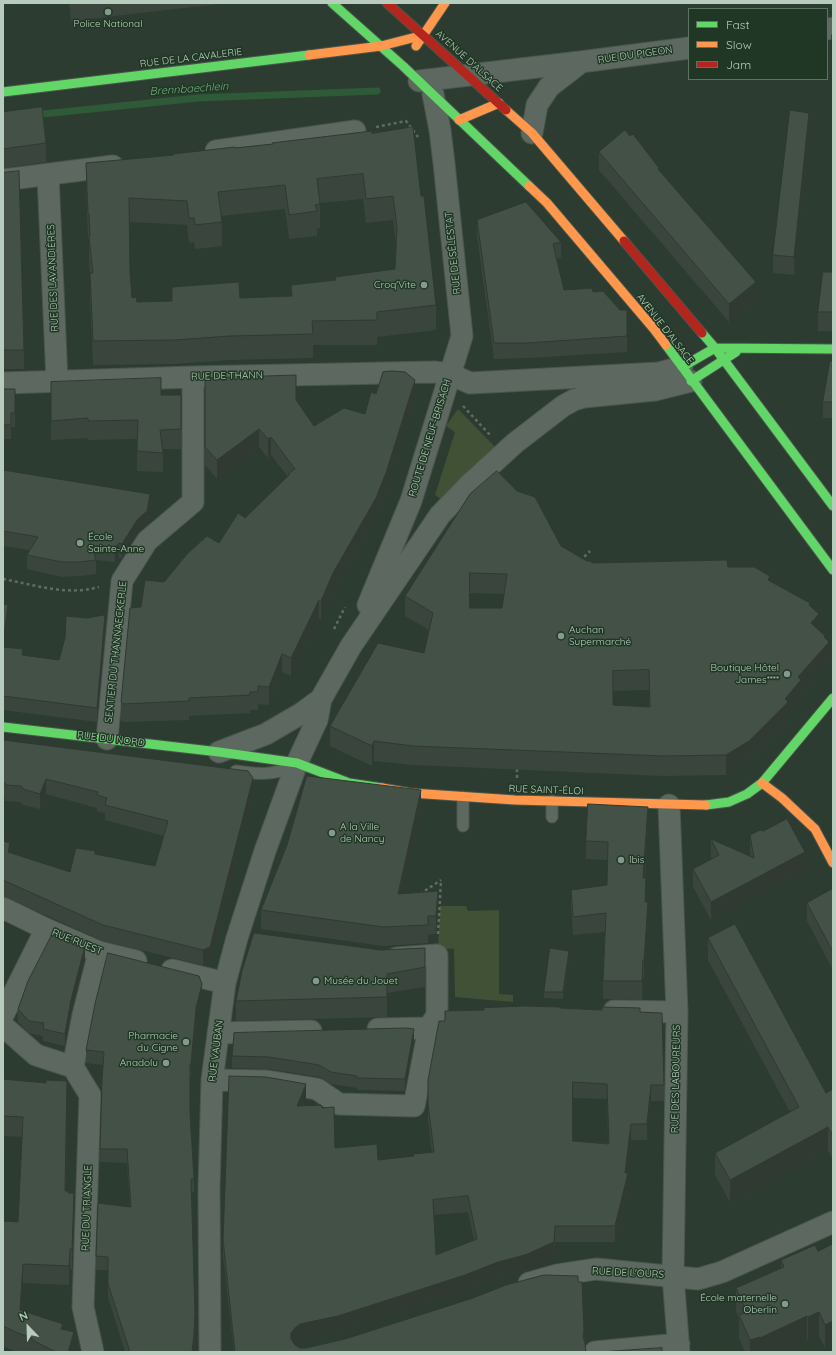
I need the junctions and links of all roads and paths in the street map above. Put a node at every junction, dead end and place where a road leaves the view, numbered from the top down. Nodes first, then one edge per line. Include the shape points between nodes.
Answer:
1 (332, 3) edge
2 (387, 3) edge
3 (445, 3) edge
4 (424, 35) junction
5 (381, 46) junction
6 (688, 48) edge
7 (408, 60) junction
8 (580, 62) junction
9 (469, 76) junction
10 (426, 88) junction
11 (3, 92) edge
12 (499, 103) junction
13 (459, 120) junction
14 (440, 130) junction
15 (356, 131) joint
16 (532, 133) junction
17 (420, 139) dead end
18 (195, 154) edge
19 (133, 163) edge
20 (48, 175) junction
21 (3, 180) edge
22 (715, 348) junction
23 (740, 349) junction
24 (833, 349) edge
25 (724, 360) junction
26 (450, 374) junction
27 (687, 374) junction
28 (193, 377) junction
29 (57, 380) junction
30 (3, 383) edge
31 (458, 401) dead end
32 (506, 451) junction
33 (833, 506) edge
34 (590, 552) dead end
35 (575, 567) edge
36 (833, 570) edge
37 (3, 579) edge
38 (122, 581) junction
39 (347, 604) dead end
40 (332, 631) dead end
41 (351, 646) junction
42 (833, 698) edge
43 (321, 699) junction
44 (302, 713) junction
45 (3, 727) edge
46 (107, 739) junction
47 (219, 752) junction
48 (297, 763) junction
49 (228, 770) edge
50 (762, 783) junction
51 (463, 798) junction
52 (552, 801) junction
53 (669, 805) junction
54 (552, 817) dead end
55 (463, 826) dead end
56 (833, 863) edge
57 (415, 897) edge
58 (3, 908) edge
59 (46, 929) junction
60 (99, 952) junction
61 (438, 955) junction
62 (375, 957) edge
63 (225, 983) junction
64 (593, 1011) edge
65 (677, 1012) junction
66 (3, 1015) edge
67 (440, 1019) junction
68 (3, 1026) edge
69 (326, 1030) edge
70 (357, 1030) edge
71 (218, 1033) junction
72 (73, 1067) junction
73 (212, 1080) junction
74 (833, 1222) edge
75 (673, 1276) junction
76 (508, 1288) edge
77 (679, 1348) edge
78 (93, 1352) edge
79 (210, 1352) edge
80 (595, 1352) edge

1 - 5 main road
2 - 4 main road
3 - 4 main road
4 - 5 main road, AVENUE D'ALSACE
4 - 7 main road, AVENUE D'ALSACE
4 - 9 main road, AVENUE D'ALSACE
5 - 7 main road
5 - 11 main road, RUE DE LA CAVALERIE
6 - 8 street, RUE DU PIGEON
7 - 10 main road, AVENUE D'ALSACE
8 - 9 street, RUE DU PIGEON
8 - 16 street via 549,87 537,105
9 - 10 street, RUE DU PIGEON
9 - 12 main road, AVENUE D'ALSACE
10 - 13 main road, AVENUE D'ALSACE
10 - 14 street, RUE DE SÉLESTAT
12 - 13 main road, AVENUE D'ALSACE
12 - 16 main road, AVENUE D'ALSACE
13 - 14 street
13 - 27 main road, AVENUE D'ALSACE via 547,203 654,329
14 - 26 street, RUE DE SÉLESTAT via 462,336
15 - 17 path via 406,121
15 - 18 street
16 - 22 main road, AVENUE D'ALSACE
19 - 20 street
20 - 21 street
20 - 29 street, RUE DES LAVANDIÈRES
22 - 23 main road
22 - 25 main road, AVENUE D'ALSACE
22 - 27 main road, ROUTE DE NEUF-BRISACH
23 - 24 main road
23 - 25 main road, ROUTE DE NEUF-BRISACH
25 - 27 main road, ROUTE DE NEUF-BRISACH
25 - 33 main road, AVENUE D'ALSACE
26 - 27 street, ROUTE DE NEUF-BRISACH via 470,383 659,373
26 - 28 street, RUE DE THANN via 426,372
26 - 41 street, ROUTE DE NEUF-BRISACH via 411,501
27 - 32 street, ROUTE DE NEUF-BRISACH via 660,389 574,400
27 - 36 main road, AVENUE D'ALSACE
28 - 29 street, RUE DE THANN
28 - 38 street, SENTIER DU THANNAECKERLE via 193,502 147,540
29 - 30 street, RUE DE THANN
31 - 32 path
32 - 41 street, ROUTE DE NEUF-BRISACH via 440,515
34 - 35 path
37 - 38 path via 65,591 87,591
38 - 46 street, SENTIER DU THANNAECKERLE
39 - 40 path
41 - 43 street, ROUTE DE NEUF-BRISACH
42 - 50 main road, RUE SAINT-ÉLOI
43 - 44 street, ROUTE DE NEUF-BRISACH
43 - 48 street, ROUTE DE NEUF-BRISACH via 318,720
44 - 47 street, ROUTE DE NEUF-BRISACH via 266,734
44 - 48 street via 297,740
45 - 46 main road, RUE DU NORD
46 - 47 main road, RUE DU NORD
47 - 48 main road, RUE SAINT-ÉLOI
48 - 49 lane via 270,773
48 - 51 main road, RUE SAINT-ÉLOI via 349,783
48 - 63 street, RUE VAUBAN via 265,851 245,939
50 - 53 main road, RUE SAINT-ÉLOI via 747,794 729,802
50 - 56 main road via 782,798 814,829
51 - 52 main road, RUE SAINT-ÉLOI
51 - 55 lane
52 - 53 main road, RUE SAINT-ÉLOI
52 - 54 lane
53 - 65 street, RUE DES LABOUREURS
57 - 61 path via 441,880
58 - 59 street, RUE RUEST
59 - 60 street, RUE RUEST
59 - 66 street, RUE RUEST
60 - 63 street, RUE RUEST
60 - 72 street
61 - 62 street
61 - 67 street
63 - 71 street, RUE VAUBAN
64 - 65 street
65 - 75 street, RUE DES LABOUREURS
67 - 70 street via 388,1029
67 - 73 street via 414,1106 339,1104 317,1089 267,1081
68 - 72 street via 36,1055
69 - 71 street
71 - 73 street, RUE VAUBAN
72 - 78 street, RUE DU TRIANGLE via 90,1095 83,1307
73 - 79 street, RUE VAUBAN via 209,1188
74 - 75 street, RUE DE L'OURS via 722,1272 698,1279
75 - 76 street, RUE DE L'OURS via 596,1269 557,1275
75 - 77 street, RUE DES LABOUREURS
77 - 80 street

